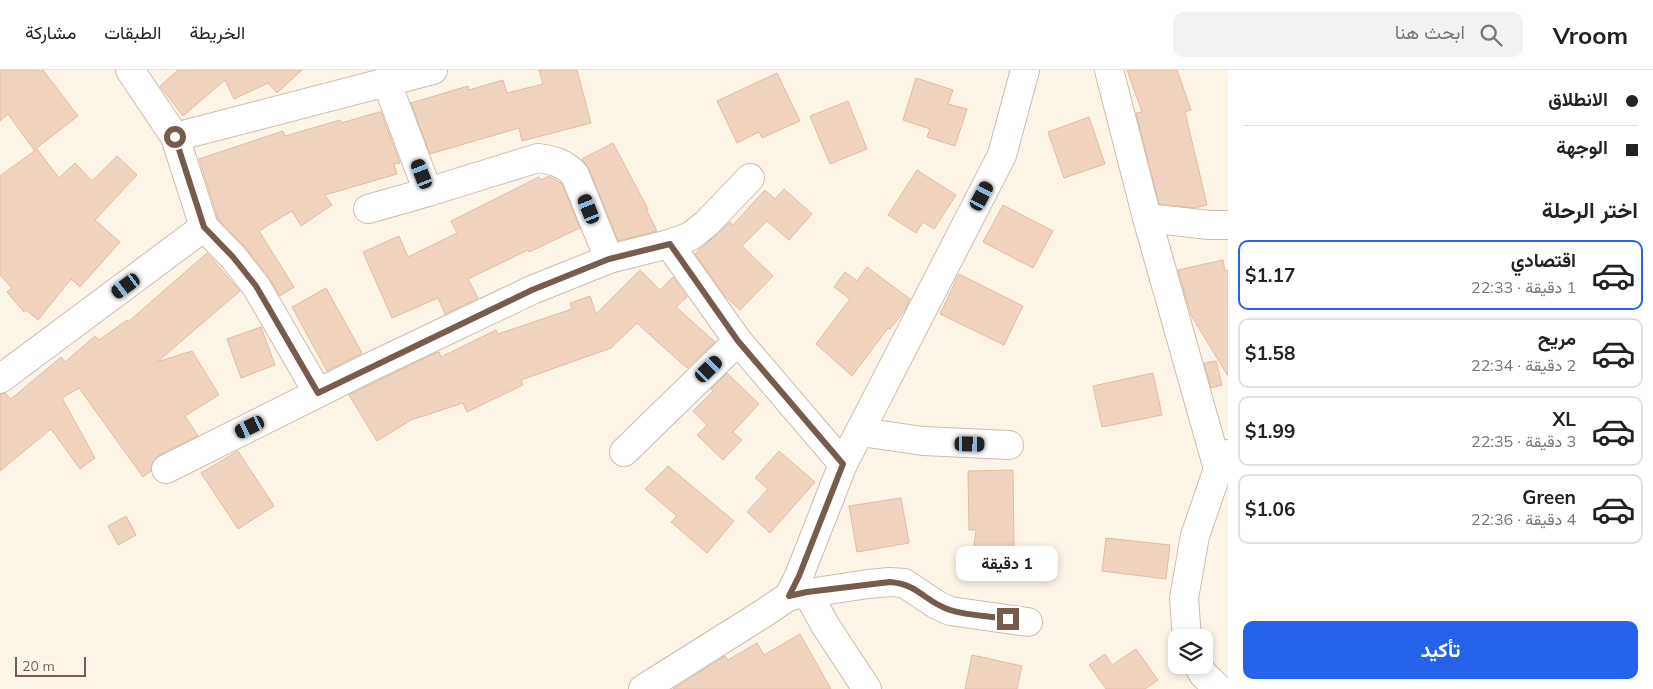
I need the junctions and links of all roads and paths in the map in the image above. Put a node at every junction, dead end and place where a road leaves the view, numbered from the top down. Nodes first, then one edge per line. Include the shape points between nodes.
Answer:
1 (130, 70) edge
2 (433, 70) edge
3 (1025, 70) edge
4 (1108, 70) edge
5 (368, 80) edge
6 (175, 137) junction
7 (750, 178) dead end
8 (428, 192) junction
9 (368, 209) dead end
10 (1147, 218) junction
11 (1228, 225) edge
12 (204, 227) junction
13 (670, 244) junction
14 (609, 259) junction
15 (738, 341) junction
16 (0, 379) edge
17 (318, 393) junction
18 (861, 432) junction
19 (1009, 445) dead end
20 (624, 452) dead end
21 (1223, 462) edge
22 (843, 464) junction
23 (166, 469) dead end
24 (798, 594) junction
25 (1028, 622) dead end
26 (1186, 629) edge
27 (1202, 674) edge
28 (643, 689) edge
29 (868, 689) edge
30 (1218, 689) edge

1 - 6 street
2 - 5 street
3 - 18 street via 1002,155
4 - 10 street
5 - 6 street
5 - 8 street
6 - 12 street
7 - 13 street via 707,223 690,236
8 - 9 street
8 - 14 street via 538,158 553,160 568,167 575,175
10 - 11 street
10 - 21 street
12 - 16 street
12 - 17 street via 256,286
13 - 14 street
13 - 15 street
14 - 17 street via 532,290
15 - 20 street
15 - 22 street
17 - 23 street
18 - 19 street via 923,441
18 - 22 street
21 - 26 street via 1195,536 1184,598
22 - 24 street via 799,576
24 - 25 street via 904,583 950,611
24 - 28 street
24 - 29 street via 825,625
27 - 30 street

